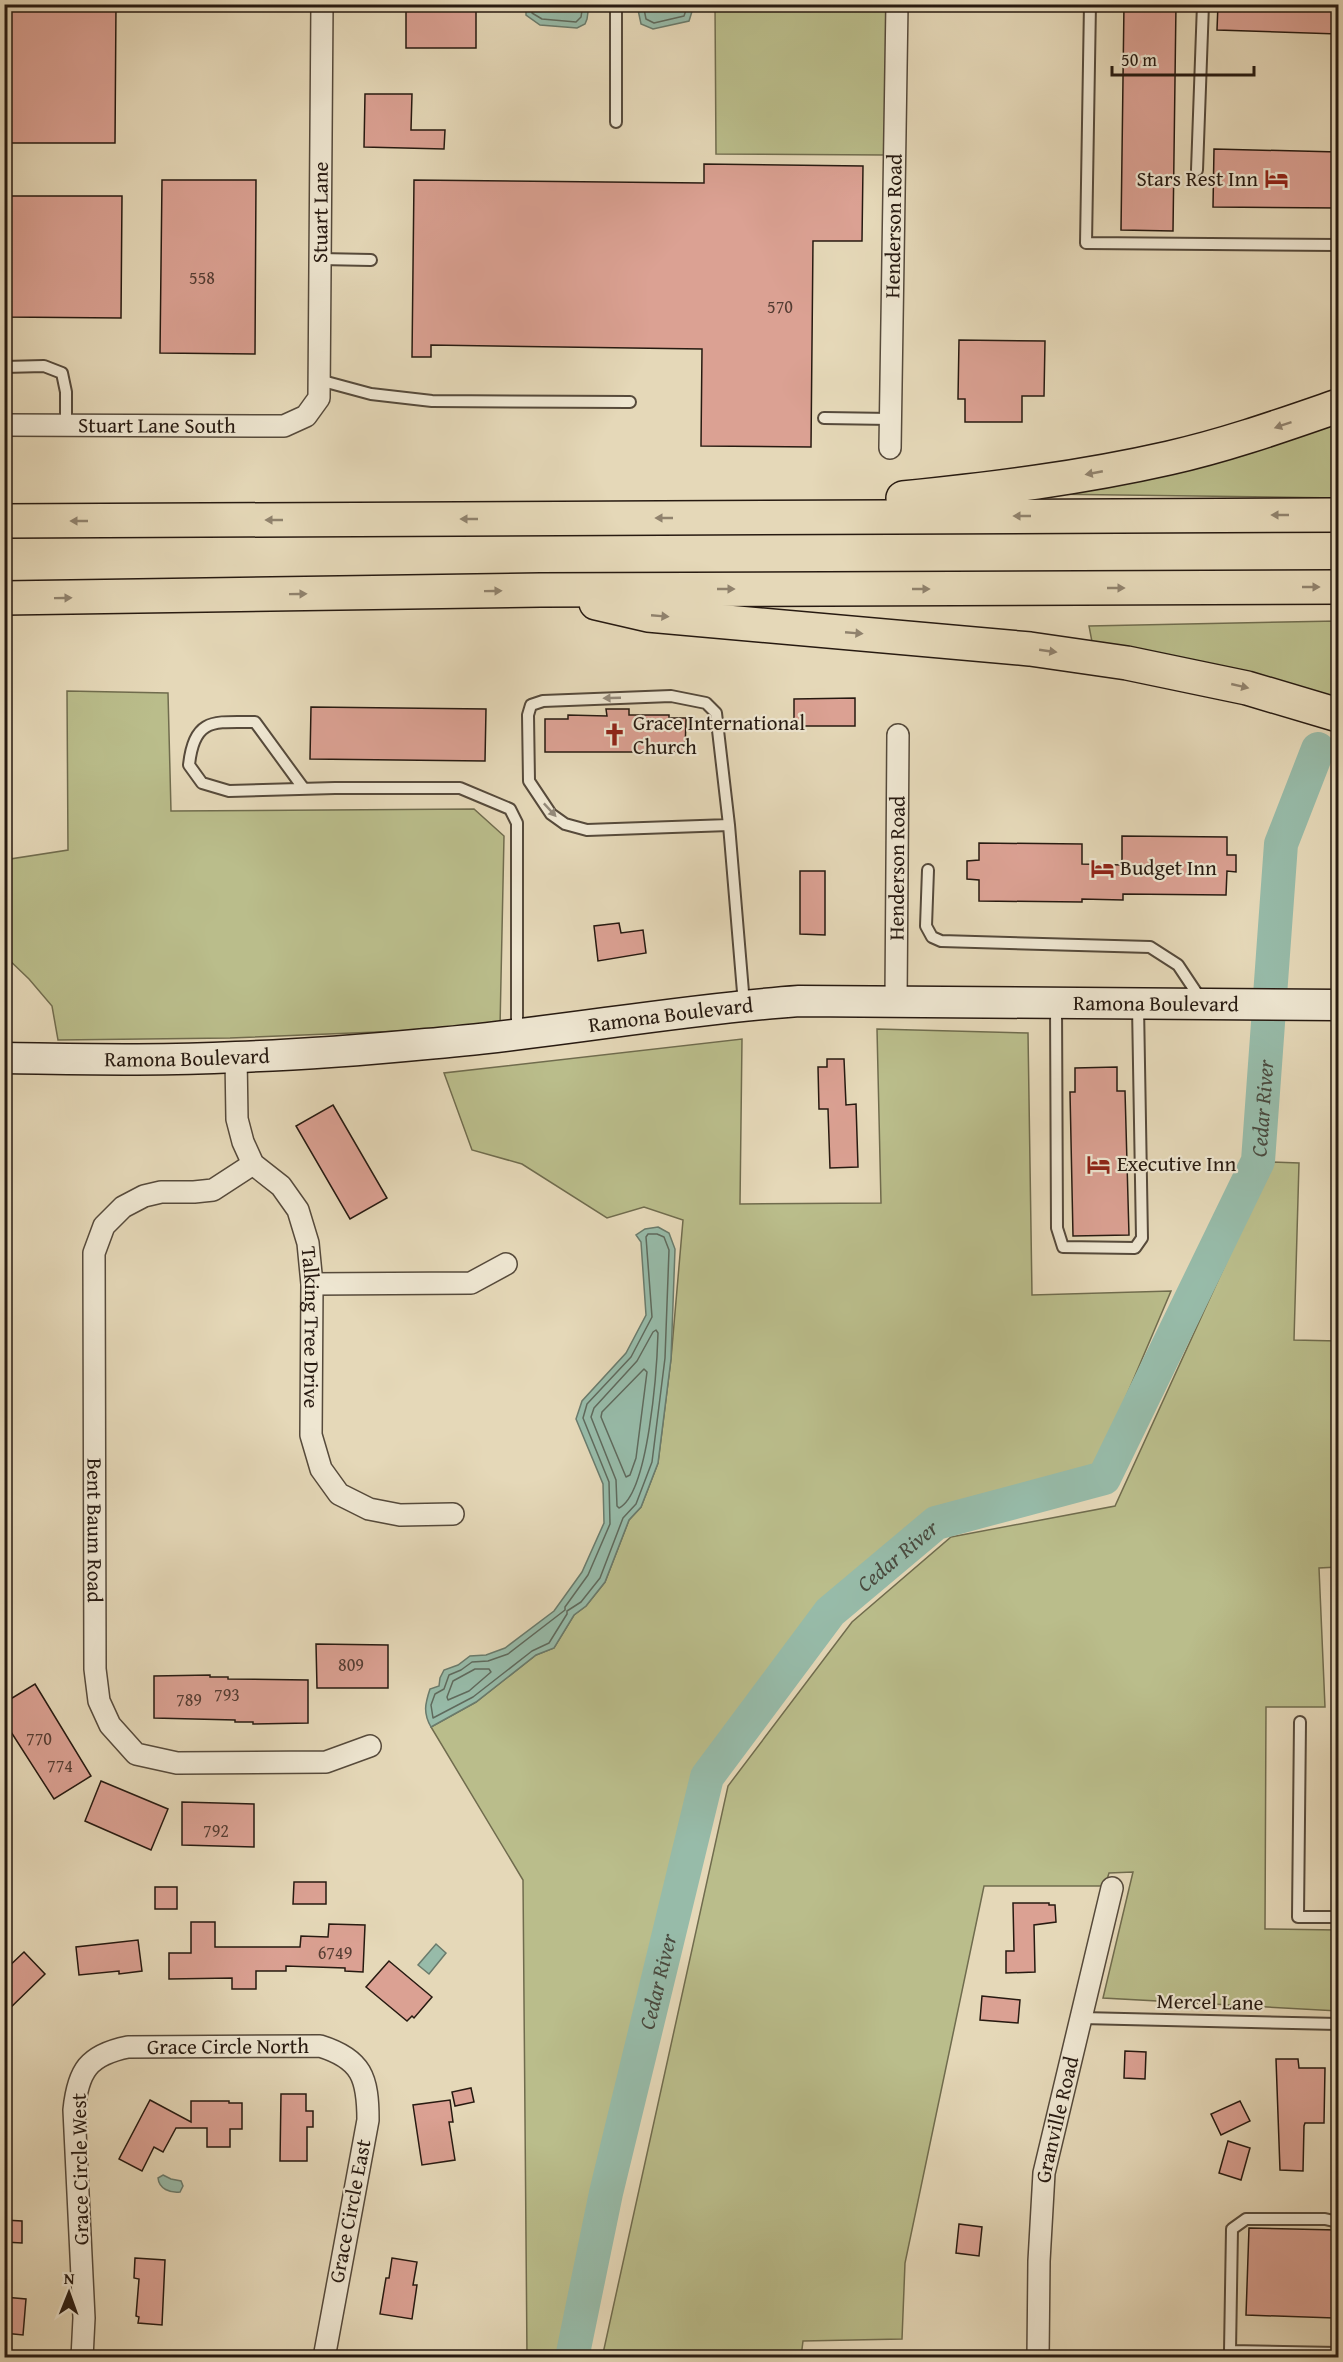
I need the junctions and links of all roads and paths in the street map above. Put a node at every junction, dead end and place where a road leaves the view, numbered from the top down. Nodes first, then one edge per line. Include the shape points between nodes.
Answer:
1 (322, 4) edge
2 (616, 4) edge
3 (897, 4) edge
4 (1090, 4) edge
5 (1203, 4) edge
6 (616, 122) dead end
7 (1197, 170) dead end
8 (1338, 245) edge
9 (320, 259) junction
10 (371, 260) dead end
11 (4, 367) edge
12 (319, 380) junction
13 (630, 402) dead end
14 (1338, 406) edge
15 (306, 416) joint
16 (824, 418) dead end
17 (891, 419) junction
18 (4, 425) edge
19 (66, 425) junction
20 (890, 448) dead end
21 (1338, 515) edge
22 (723, 518) junction
23 (4, 521) edge
24 (1338, 587) edge
25 (541, 590) junction
26 (4, 598) edge
27 (1338, 716) edge
28 (898, 735) dead end
29 (304, 789) junction
30 (729, 825) junction
31 (928, 870) dead end
32 (896, 1000) junction
33 (1056, 1002) junction
34 (1138, 1003) junction
35 (1204, 1004) junction
36 (744, 1005) junction
37 (1325, 1005) edge
38 (517, 1035) junction
39 (4, 1058) edge
40 (236, 1058) junction
41 (253, 1164) junction
42 (506, 1264) dead end
43 (312, 1284) junction
44 (453, 1514) dead end
45 (1300, 1722) dead end
46 (370, 1746) dead end
47 (1112, 1888) dead end
48 (1338, 1917) edge
49 (1082, 2018) junction
50 (1338, 2024) edge
51 (95, 2059) joint
52 (357, 2066) joint
53 (1338, 2222) edge
54 (1338, 2353) edge
55 (82, 2358) edge
56 (324, 2358) edge
57 (1038, 2358) edge

1 - 9 street, Stuart Lane
2 - 6 lane
3 - 17 street, Henderson Road
4 - 8 lane via 1086,243
5 - 7 lane
9 - 10 lane
9 - 12 street, Stuart Lane
11 - 19 lane via 44,366 62,373
12 - 13 lane via 370,394 432,401
12 - 15 street, Stuart Lane via 319,398
14 -> 22 highway via 1171,458 1075,477
15 - 19 street, Stuart Lane South via 284,426
16 - 17 lane
17 - 20 street, Henderson Road
18 - 19 street, Stuart Lane South
21 -> 22 highway
22 -> 23 highway
25 -> 24 highway
26 -> 25 highway
25 -> 27 highway via 648,615 1030,649 1127,663 1247,688
28 - 32 street, Henderson Road
29 - 29 lane via 229,791 202,783 189,765 191,745 199,732 216,722 255,722
29 - 38 lane via 460,788 510,809 517,822
30 -> 30 lane via 716,713 706,703 671,696 543,700 531,705 529,781 551,814 565,824 587,830
30 - 36 lane
31 - 35 lane via 926,926 932,937 941,941 1150,947 1178,965
32 - 33 street, Ramona Boulevard
32 - 36 street, Ramona Boulevard via 799,1000
33 - 34 street, Ramona Boulevard
33 - 34 lane via 1057,1228 1063,1247 1135,1248 1142,1238
34 - 35 street, Ramona Boulevard
35 - 37 street, Ramona Boulevard
36 - 38 street, Ramona Boulevard
38 - 40 street, Ramona Boulevard
39 - 40 street, Ramona Boulevard
40 - 41 street, Talking Tree Drive via 237,1119
41 - 43 street, Talking Tree Drive via 280,1186 298,1210 309,1243
41 - 46 street, Bent Baum Road via 213,1190 161,1192 123,1207 105,1226 94,1253 95,1670 99,1701 110,1725 136,1754 177,1763 326,1762
42 - 43 street via 471,1282
43 - 44 street, Talking Tree Drive via 311,1435 321,1469 339,1494 369,1509 400,1515
45 - 48 lane via 1299,1917
47 - 49 street, Granville Road
49 - 50 lane, Mercel Lane
49 - 57 street, Granville Road via 1044,2173
51 - 52 street, Grace Circle North via 128,2047 320,2046 340,2052
51 - 55 street, Grace Circle West via 83,2070 74,2110 84,2318
52 - 56 street, Grace Circle East via 368,2094 368,2120
53 - 54 lane via 1246,2219 1232,2229 1230,2351

